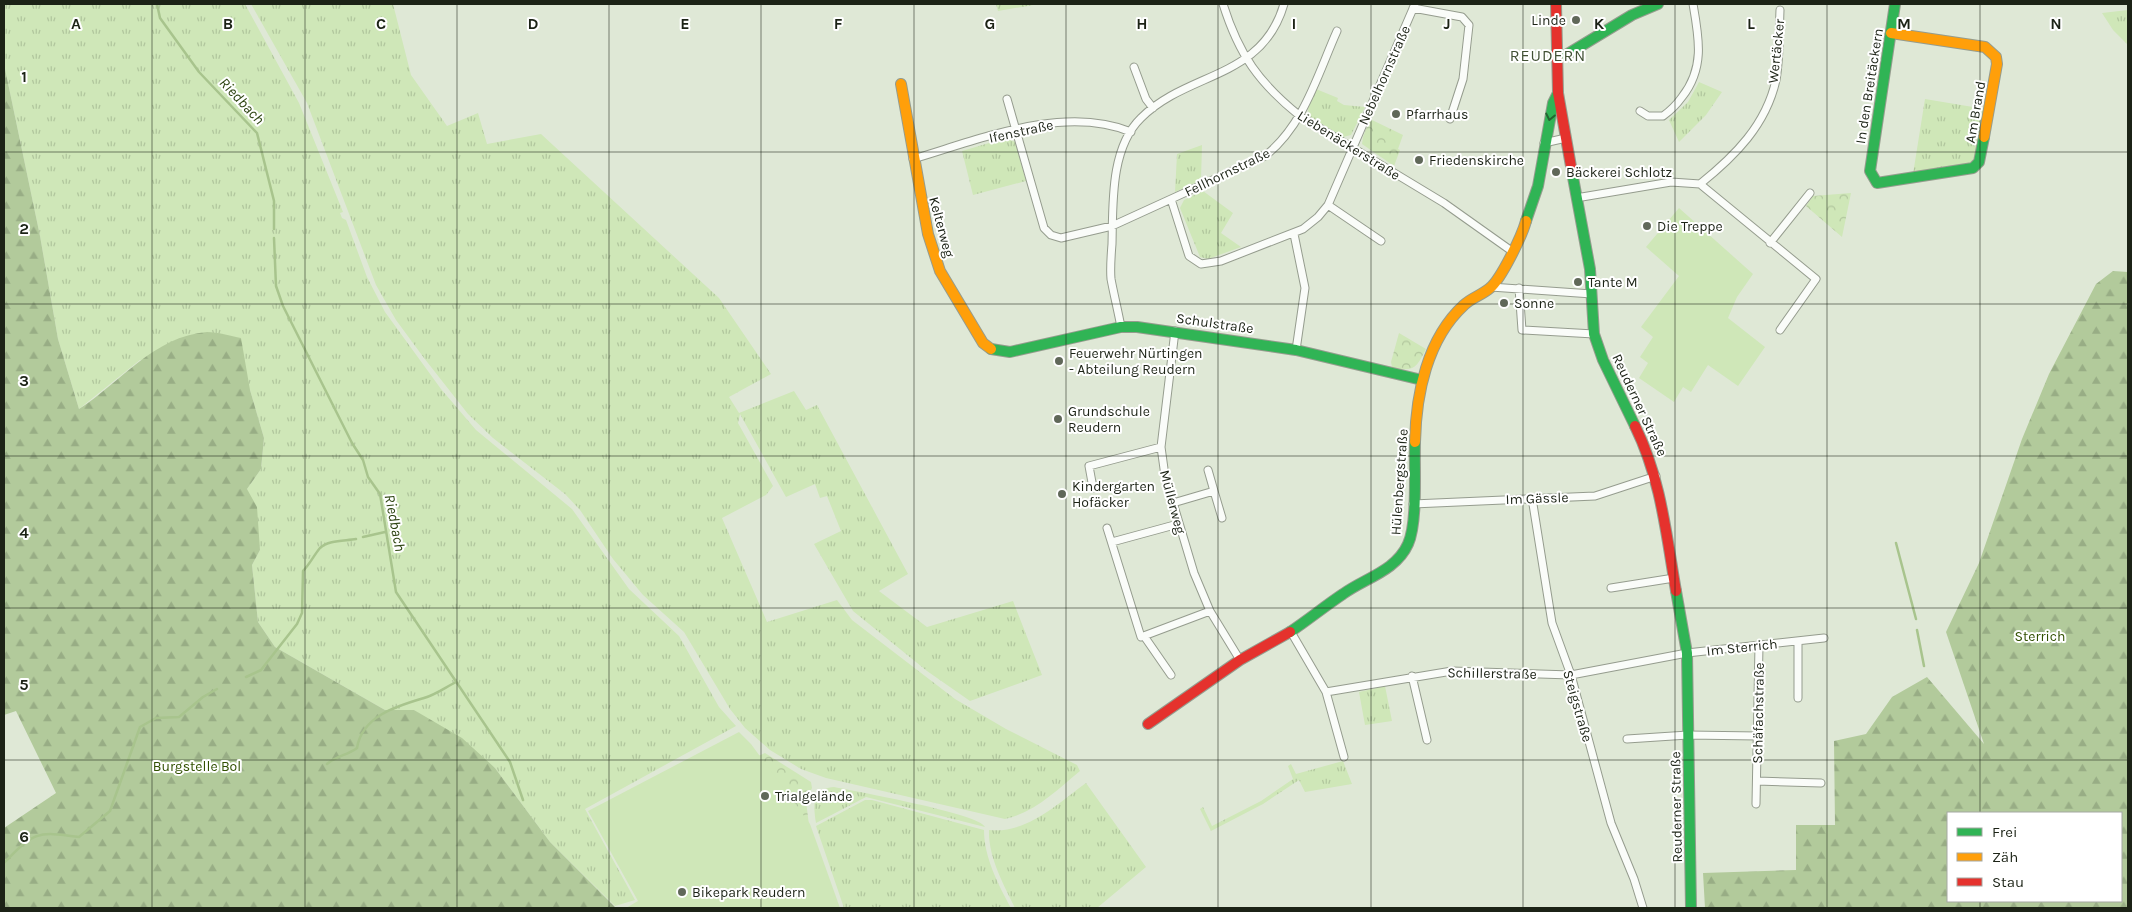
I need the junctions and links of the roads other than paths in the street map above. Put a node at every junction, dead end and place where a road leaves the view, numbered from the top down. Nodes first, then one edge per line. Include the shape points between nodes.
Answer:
1 (1223, 4) edge
2 (1284, 4) edge
3 (1556, 4) edge
4 (1658, 4) edge
5 (1694, 4) edge
6 (1895, 4) edge
7 (1414, 6) edge
8 (1780, 10) dead end
9 (1337, 31) dead end
10 (1891, 33) junction
11 (1558, 56) junction
12 (1246, 59) junction
13 (1134, 67) dead end
14 (901, 84) dead end
15 (1558, 92) junction
16 (1007, 99) dead end
17 (1153, 108) junction
18 (1640, 111) dead end
19 (1300, 116) junction
20 (1450, 119) dead end
21 (1014, 129) junction
22 (1131, 132) junction
23 (1566, 138) junction
24 (1544, 143) junction
25 (1352, 146) junction
26 (913, 160) junction
27 (1870, 171) joint
28 (1700, 184) junction
29 (1810, 193) dead end
30 (1576, 198) junction
31 (1172, 199) junction
32 (1328, 205) junction
33 (1112, 226) junction
34 (1294, 234) junction
35 (1381, 240) dead end
36 (1770, 243) junction
37 (1513, 252) junction
38 (1491, 286) junction
39 (1519, 288) junction
40 (1592, 294) junction
41 (1120, 327) junction
42 (1780, 330) dead end
43 (1174, 331) junction
44 (1594, 334) junction
45 (1296, 350) junction
46 (1004, 352) joint
47 (1422, 380) junction
48 (1161, 447) junction
49 (1208, 470) dead end
50 (1656, 476) junction
51 (1093, 488) dead end
52 (1214, 491) junction
53 (1532, 498) junction
54 (1173, 503) junction
55 (1413, 504) junction
56 (1222, 518) dead end
57 (1178, 524) junction
58 (1107, 528) dead end
59 (1112, 542) junction
60 (1674, 578) junction
61 (1611, 588) dead end
62 (1210, 611) junction
63 (1291, 632) junction
64 (1144, 636) junction
65 (1824, 638) dead end
66 (1798, 641) junction
67 (1759, 645) junction
68 (1687, 653) junction
69 (1240, 660) junction
70 (1170, 675) dead end
71 (1571, 675) junction
72 (1412, 676) junction
73 (1326, 692) junction
74 (1798, 698) dead end
75 (1148, 724) dead end
76 (1688, 735) junction
77 (1758, 736) junction
78 (1628, 738) dead end
79 (1427, 740) dead end
80 (1344, 757) dead end
81 (1757, 781) junction
82 (1821, 782) dead end
83 (1756, 804) dead end
84 (1643, 908) edge
85 (1691, 908) edge

1 - 12 street, Liebenäckerstraße
2 - 12 street via 1270,33
3 - 11 street, Reuderner Straße
4 - 11 street via 1626,18 1566,55
5 - 18 street via 1700,51 1694,80 1666,114 1648,116
6 - 10 street, In den Breitäckern
7 - 20 street via 1462,17 1469,25 1463,79
7 - 25 street, Nebelhornstraße
8 - 28 street, Wertäcker via 1776,81 1767,106 1749,139 1729,161
9 - 19 street, Fellhornstraße
10 - 27 street, In den Breitäckern
10 - 27 street, Am Brand via 1985,47 1996,56 1997,64 1982,154 1973,168 1886,183 1877,183
11 - 15 street, Reuderner Straße
12 - 17 street
12 - 19 street, Liebenäckerstraße via 1265,85
13 - 17 street via 1146,99
14 - 26 street, Kelterweg
15 - 23 street, Reuderner Straße
15 -> 24 street, Hülenbergstraße via 1552,104
16 - 21 street, Fellhornstraße
17 - 22 street
19 - 25 street, Liebenäckerstraße
19 - 31 street, Fellhornstraße via 1279,145 1265,156
21 - 22 street, Ifenstraße via 1086,121
21 - 26 street, Ifenstraße
21 - 33 street, Fellhornstraße via 1044,228 1061,238
22 - 33 street via 1118,170
23 - 24 street
23 - 30 street, Reuderner Straße
24 - 37 street, Hülenbergstraße via 1534,206
25 - 32 street, Nebelhornstraße
25 - 37 street, Liebenäckerstraße via 1444,203
26 - 46 street, Kelterweg via 928,234 940,271 982,343 990,349
28 - 30 street via 1670,182
28 - 36 street
29 - 36 street
30 - 40 street, Reuderner Straße
31 - 33 street, Fellhornstraße
31 - 34 street via 1189,256 1201,264 1221,261
32 - 34 street via 1318,218
32 - 35 street
33 - 41 street via 1111,277
34 - 45 street via 1305,288
36 - 42 street via 1816,280
37 - 38 street, Hülenbergstraße
38 - 39 street
38 - 47 street, Hülenbergstraße via 1464,305 1444,330
39 - 40 street
39 - 44 street via 1522,330
40 - 44 street, Reuderner Straße
41 - 43 street, Schulstraße
41 - 46 street, Schulstraße
43 - 45 street, Schulstraße
43 - 48 street, Müllerweg
44 - 50 street, Reuderner Straße via 1603,360 1650,454
45 - 47 street, Schulstraße
47 - 55 street, Hülenbergstraße via 1415,436
48 - 51 street via 1089,466
48 - 54 street, Müllerweg
49 - 52 street
50 - 53 street, Im Gässle via 1594,496
50 - 60 street, Reuderner Straße
52 - 54 street
52 - 56 street
53 - 55 street, Im Gässle
53 - 71 street, Steigstraße via 1552,624
54 - 57 street, Müllerweg
55 - 63 street, Hülenbergstraße via 1409,543 1401,557
57 - 59 street
57 - 62 street, Müllerweg
58 - 59 street
59 - 64 street via 1140,637
60 - 61 street
60 - 68 street, Reuderner Straße
62 - 64 street
62 - 69 street, Müllerweg
63 - 69 street, Hülenbergstraße
63 - 73 street
64 - 70 street
65 - 66 street, Im Sterrich
66 - 67 street, Im Sterrich
66 - 74 street, Im Sterrich
67 - 68 street, Im Sterrich
67 - 77 street, Schäfachstraße
68 - 71 street, Schillerstraße
68 - 76 street, Reuderner Straße
69 - 75 street, Hülenbergstraße
71 - 72 street, Schillerstraße via 1452,671
71 - 84 street, Steigstraße via 1611,823
72 - 73 street, Schillerstraße
72 - 79 street
73 - 80 street
76 - 77 street
76 - 78 street
76 - 85 street, Reuderner Straße
77 - 81 street, Schäfachstraße
81 - 82 street, Schäfachstraße
81 - 83 street, Schäfachstraße

